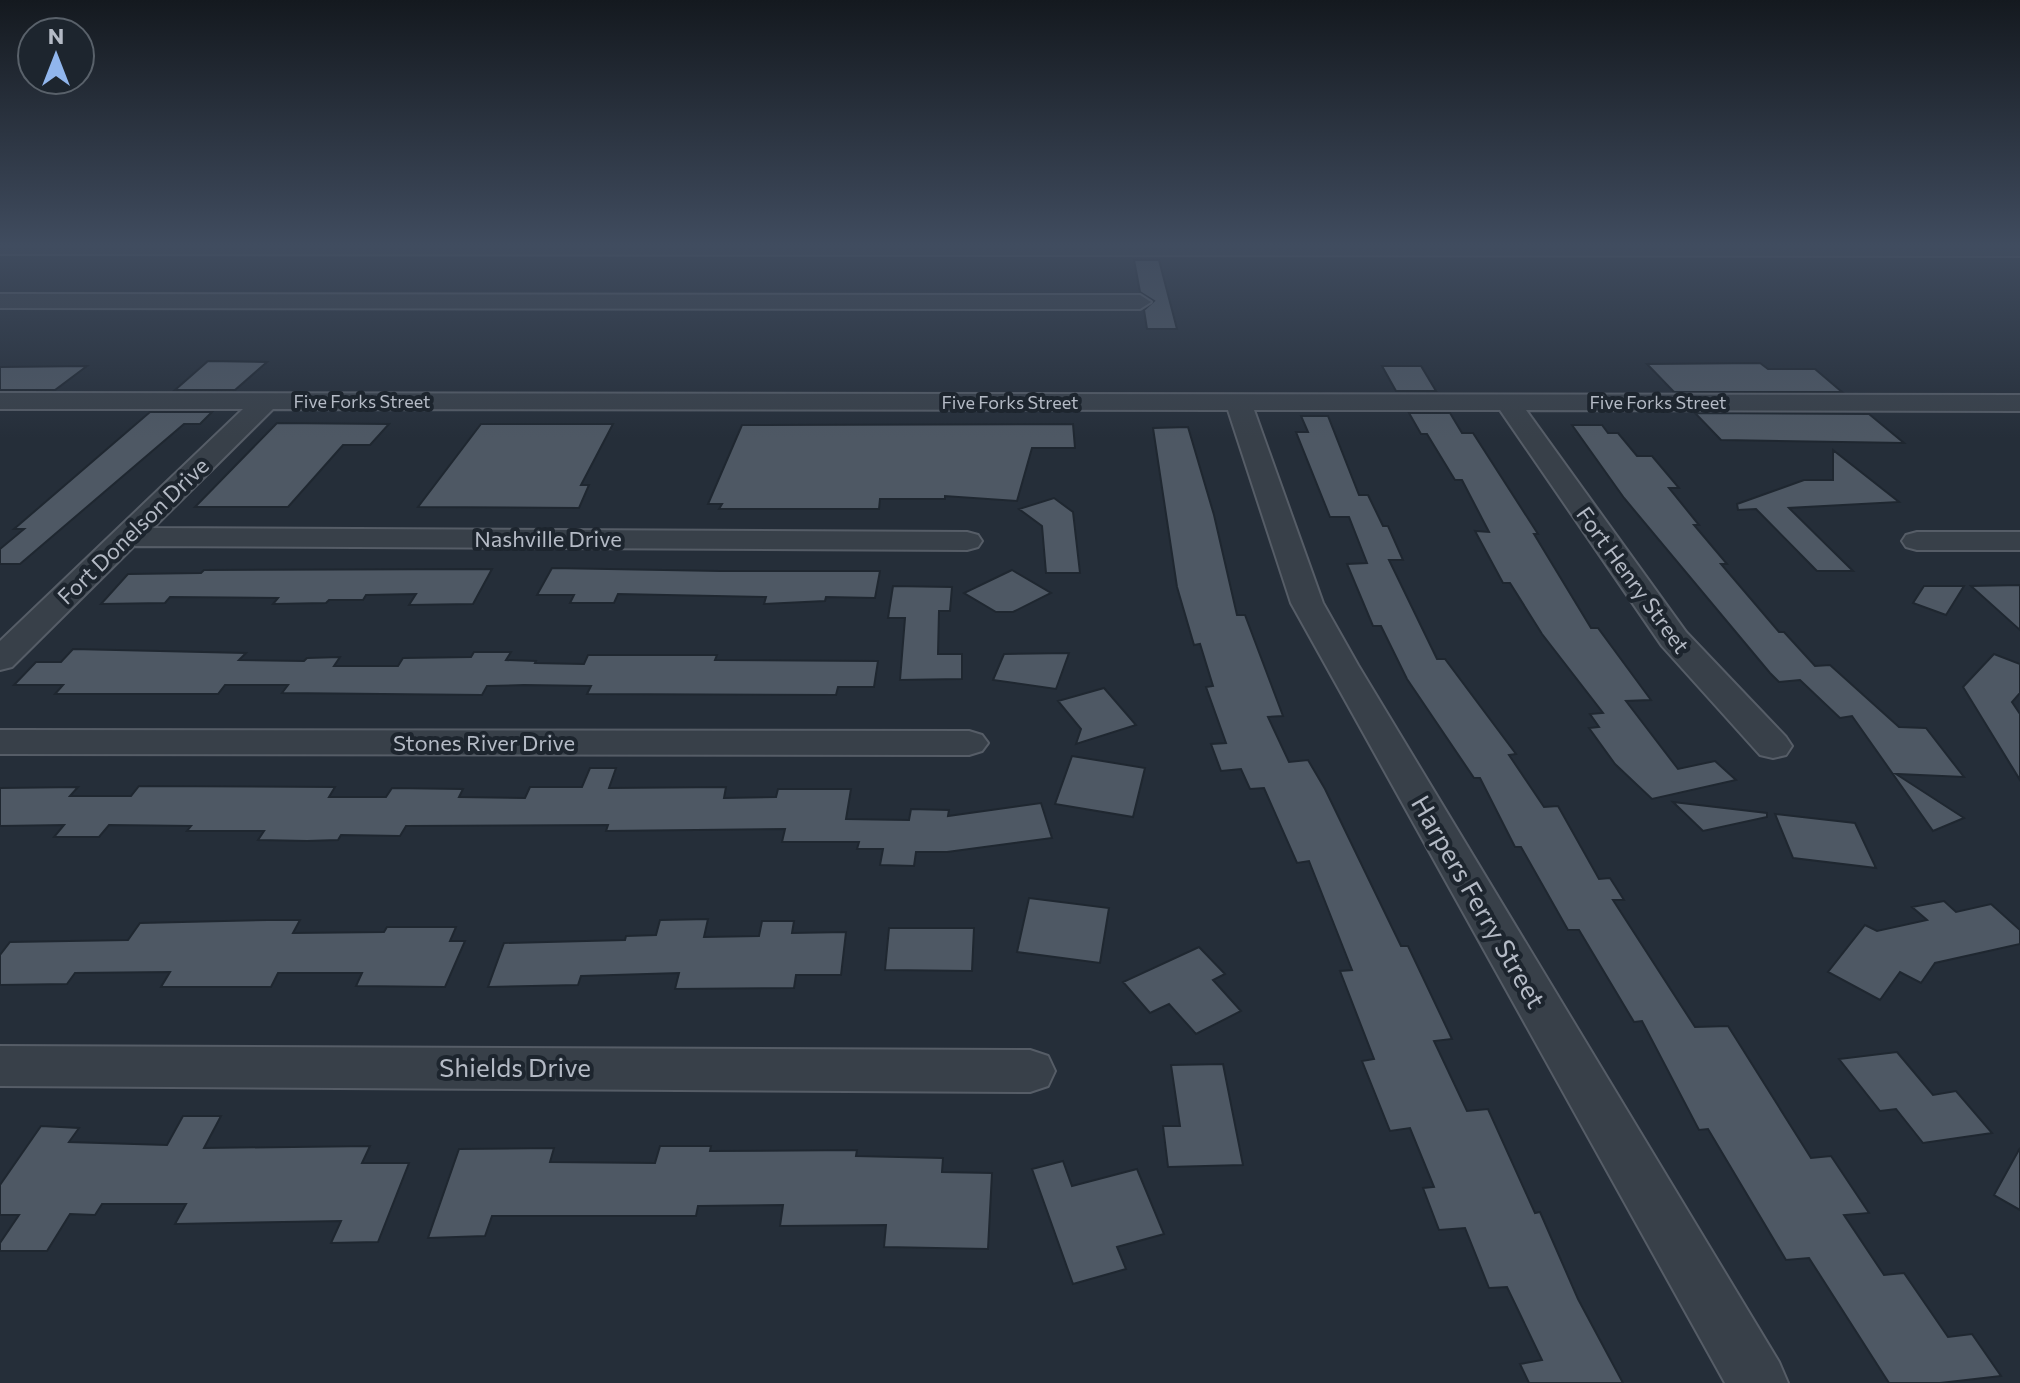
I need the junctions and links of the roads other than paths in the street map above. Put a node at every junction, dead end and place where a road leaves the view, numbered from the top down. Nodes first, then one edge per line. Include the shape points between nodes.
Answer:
1 (0, 401) edge
2 (265, 402) junction
3 (1507, 402) junction
4 (1239, 403) junction
5 (2020, 403) edge
6 (128, 537) junction
7 (967, 541) dead end
8 (1917, 541) dead end
9 (2020, 541) edge
10 (0, 660) edge
11 (0, 742) edge
12 (969, 743) dead end
13 (1773, 746) dead end
14 (0, 1066) edge
15 (1030, 1071) dead end
16 (1758, 1383) edge

1 - 2 street, Five Forks Street
2 - 4 street, Five Forks Street
2 - 6 street, Fort Donelson Drive
3 - 4 street, Five Forks Street
3 - 5 street, Five Forks Street
3 - 13 street, Fort Henry Street via 1674,639
4 - 16 street, Harpers Ferry Street via 1307,603
6 - 7 street, Nashville Drive
6 - 10 street, Fort Donelson Drive
8 - 9 street
11 - 12 street, Stones River Drive
14 - 15 street, Shields Drive

